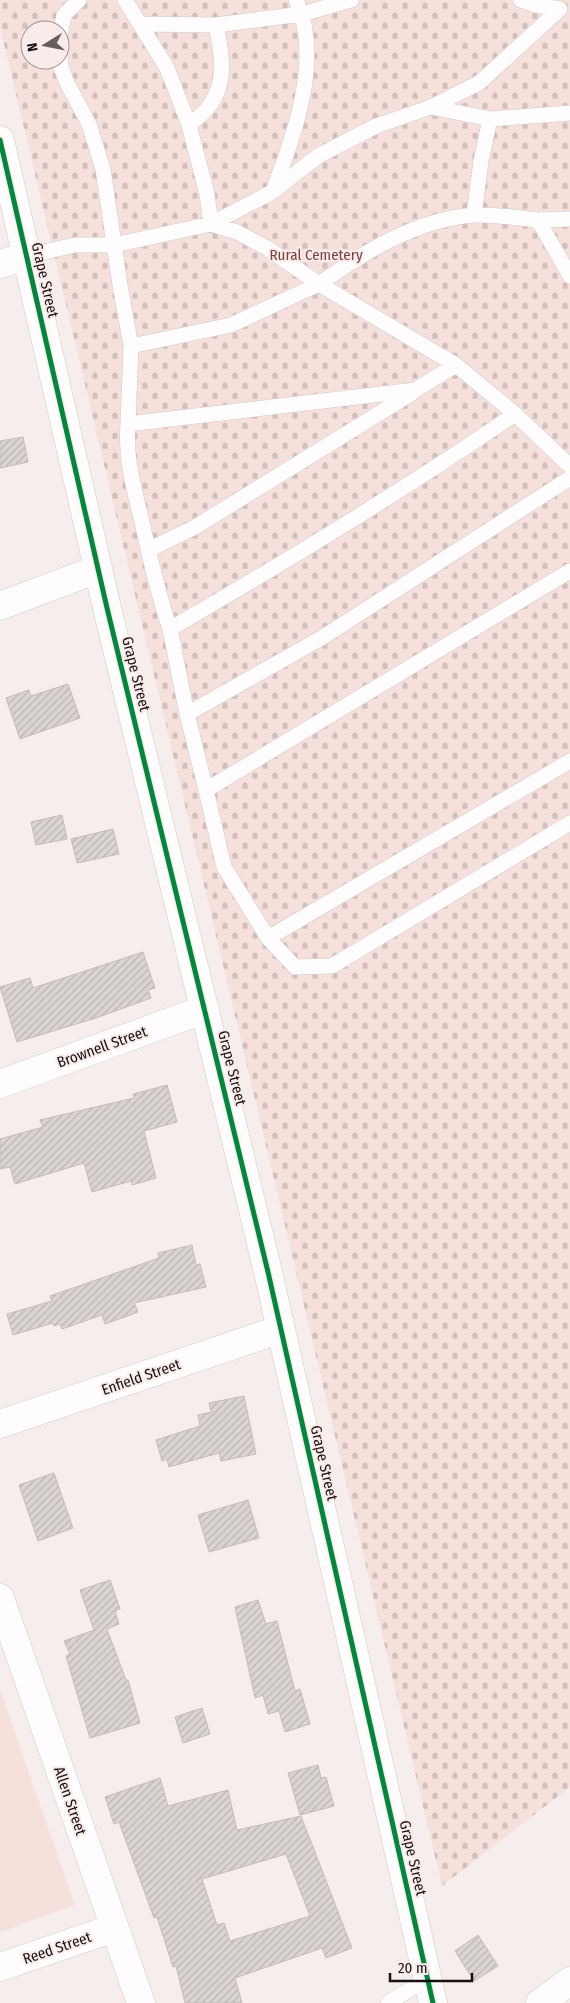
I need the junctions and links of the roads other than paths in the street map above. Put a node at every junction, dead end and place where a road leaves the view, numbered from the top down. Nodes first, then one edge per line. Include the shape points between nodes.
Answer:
1 (79, 0) edge
2 (125, 0) edge
3 (296, 0) edge
4 (351, 0) edge
5 (521, 0) edge
6 (565, 5) edge
7 (302, 14) junction
8 (63, 20) edge
9 (141, 24) junction
10 (216, 25) junction
11 (62, 70) edge
12 (431, 107) junction
13 (570, 113) edge
14 (490, 119) junction
15 (189, 125) junction
16 (0, 140) edge
17 (272, 192) junction
18 (474, 215) junction
19 (570, 219) edge
20 (538, 220) junction
21 (212, 224) junction
22 (114, 245) junction
23 (27, 256) junction
24 (0, 264) edge
25 (570, 276) edge
26 (318, 284) junction
27 (131, 346) junction
28 (456, 365) junction
29 (415, 390) junction
30 (515, 414) junction
31 (128, 424) junction
32 (570, 466) edge
33 (570, 478) edge
34 (148, 550) junction
35 (98, 569) junction
36 (570, 571) edge
37 (0, 606) edge
38 (170, 629) junction
39 (187, 714) junction
40 (570, 761) edge
41 (206, 790) junction
42 (570, 823) edge
43 (268, 938) junction
44 (205, 1009) junction
45 (0, 1084) edge
46 (281, 1329) junction
47 (0, 1424) edge
48 (0, 1598) edge
49 (114, 1928) junction
50 (0, 1968) edge
51 (570, 1981) edge
52 (430, 1991) edge
53 (141, 2003) edge
54 (388, 2003) edge
55 (540, 2003) edge

1 - 8 lane
2 - 9 lane
3 - 7 lane
4 - 7 lane
5 - 6 lane via 535,5
6 - 12 lane via 479,83
7 - 10 lane
7 - 17 lane via 306,55 304,89 291,142
9 - 10 lane
9 - 15 lane via 167,68
10 - 15 lane via 223,66 218,89 207,109
11 - 22 lane via 89,124 103,168
12 - 14 lane
12 - 17 lane via 376,126 318,156
13 - 14 lane
14 - 18 lane
15 - 21 lane
16 - 23 street, Grape Street
17 - 21 lane
18 - 20 lane
18 - 26 lane via 428,224 391,239 358,256
19 - 20 lane
20 - 25 lane
21 - 22 lane
21 - 26 lane via 237,232 267,248
22 - 23 lane via 74,245
22 - 27 lane
23 - 24 street
23 - 35 street, Grape Street
26 - 27 lane via 231,325
26 - 28 lane
27 - 31 lane
28 - 29 lane
28 - 30 lane
29 - 31 lane
29 - 34 lane via 194,527
30 - 32 lane
30 - 38 lane via 314,545
31 - 34 lane via 126,446
33 - 39 lane via 323,637
34 - 38 lane
35 - 37 street
35 - 44 street, Grape Street
36 - 41 lane
38 - 39 lane
39 - 41 lane
40 - 43 lane
41 - 43 lane via 224,867
42 - 43 lane via 332,966 295,967
44 - 45 street, Brownell Street
44 - 46 street, Grape Street
46 - 47 street, Enfield Street
46 - 52 street, Grape Street
48 - 49 street, Allen Street
49 - 50 street, Reed Street
49 - 53 street, Allen Street
51 - 55 street
52 - 54 lane

